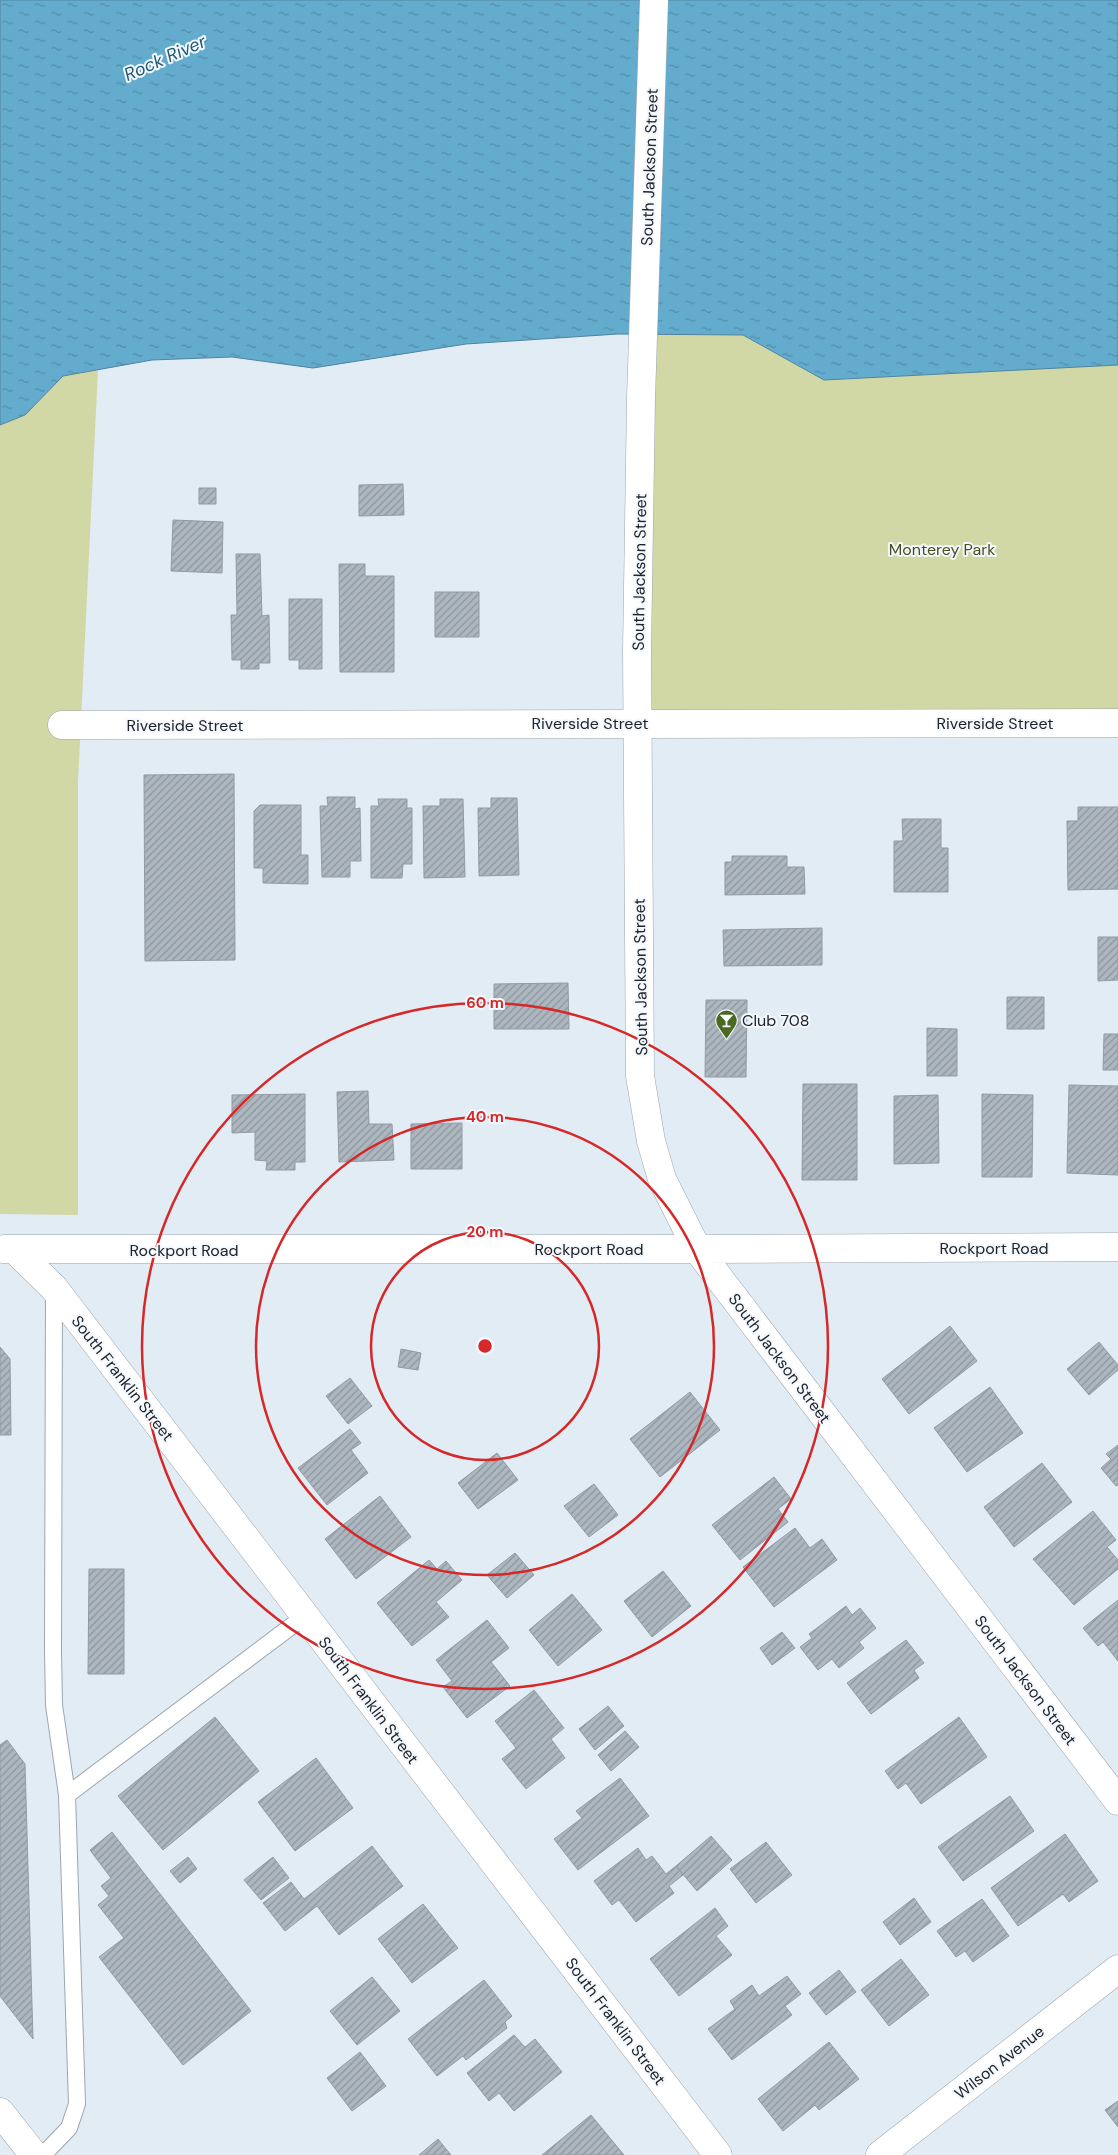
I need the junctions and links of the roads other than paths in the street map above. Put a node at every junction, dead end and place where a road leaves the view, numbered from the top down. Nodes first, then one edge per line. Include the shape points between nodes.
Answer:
1 (654, 0) edge
2 (637, 723) junction
3 (1118, 723) edge
4 (62, 726) dead end
5 (1118, 1247) edge
6 (7, 1249) edge
7 (696, 1249) junction
8 (54, 1288) junction
9 (305, 1616) junction
10 (67, 1795) junction
11 (1118, 1801) edge
12 (1118, 1969) edge
13 (0, 2112) edge
14 (34, 2155) edge
15 (43, 2155) edge
16 (718, 2155) edge
17 (880, 2155) edge

1 - 2 street, South Jackson Street via 642,398
2 - 3 street, Riverside Street
2 - 4 street, Riverside Street
2 - 7 street, South Jackson Street via 640,1076 651,1141 662,1179
5 - 7 street, Rockport Road
6 - 7 street, Rockport Road
6 - 8 street, South Franklin Street
7 - 11 street, South Jackson Street
8 - 9 street, South Franklin Street
8 - 10 lane via 52,1651 54,1706
9 - 10 lane
9 - 16 street, South Franklin Street
10 - 15 lane via 78,2104 69,2128
12 - 17 street, Wilson Avenue
13 - 14 street

